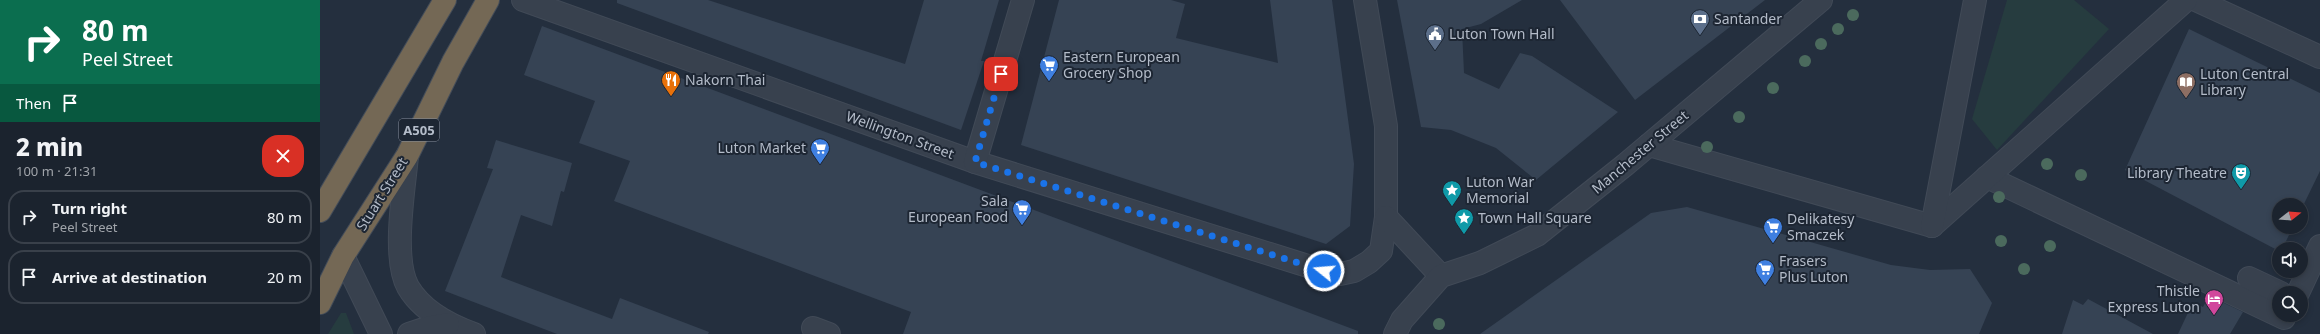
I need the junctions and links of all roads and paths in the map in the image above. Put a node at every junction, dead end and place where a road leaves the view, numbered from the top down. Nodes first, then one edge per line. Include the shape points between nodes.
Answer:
1 (445, 0) edge
2 (488, 0) edge
3 (523, 0) edge
4 (1023, 0) edge
5 (1366, 0) edge
6 (1821, 0) edge
7 (1975, 0) edge
8 (2186, 0) edge
9 (2196, 0) edge
10 (2320, 57) edge
11 (1649, 145) junction
12 (407, 156) junction
13 (975, 162) junction
14 (1987, 177) junction
15 (320, 211) edge
16 (1386, 217) junction
17 (1932, 226) junction
18 (2320, 246) edge
19 (343, 256) junction
20 (1441, 276) junction
21 (2250, 278) dead end
22 (2301, 286) edge
23 (2272, 288) edge
24 (320, 303) edge
25 (2272, 317) edge
26 (448, 324) junction
27 (381, 334) edge
28 (409, 334) edge
29 (474, 334) edge
30 (1395, 334) edge

1 - 15 highway
2 - 12 highway, Stuart Street / A505 via 453,62
3 - 13 street, Wellington Street
4 - 13 street
5 - 16 street, Wellington Street via 1386,126
6 - 11 street, Manchester Street
7 - 17 street
8 - 14 street
9 - 10 street
11 - 17 street
11 - 20 street, Manchester Street via 1537,235 1480,263
12 - 19 highway, Stuart Street / A505
12 - 26 street via 398,238 407,285 420,303
13 - 16 street, Wellington Street via 1340,274 1354,271 1381,251
14 - 17 street
14 - 25 street
16 - 20 street
18 - 22 street
19 - 24 highway, Stuart Street / A505
19 - 27 street
20 - 30 street via 1402,320
21 - 23 street
26 - 28 street
26 - 29 street

